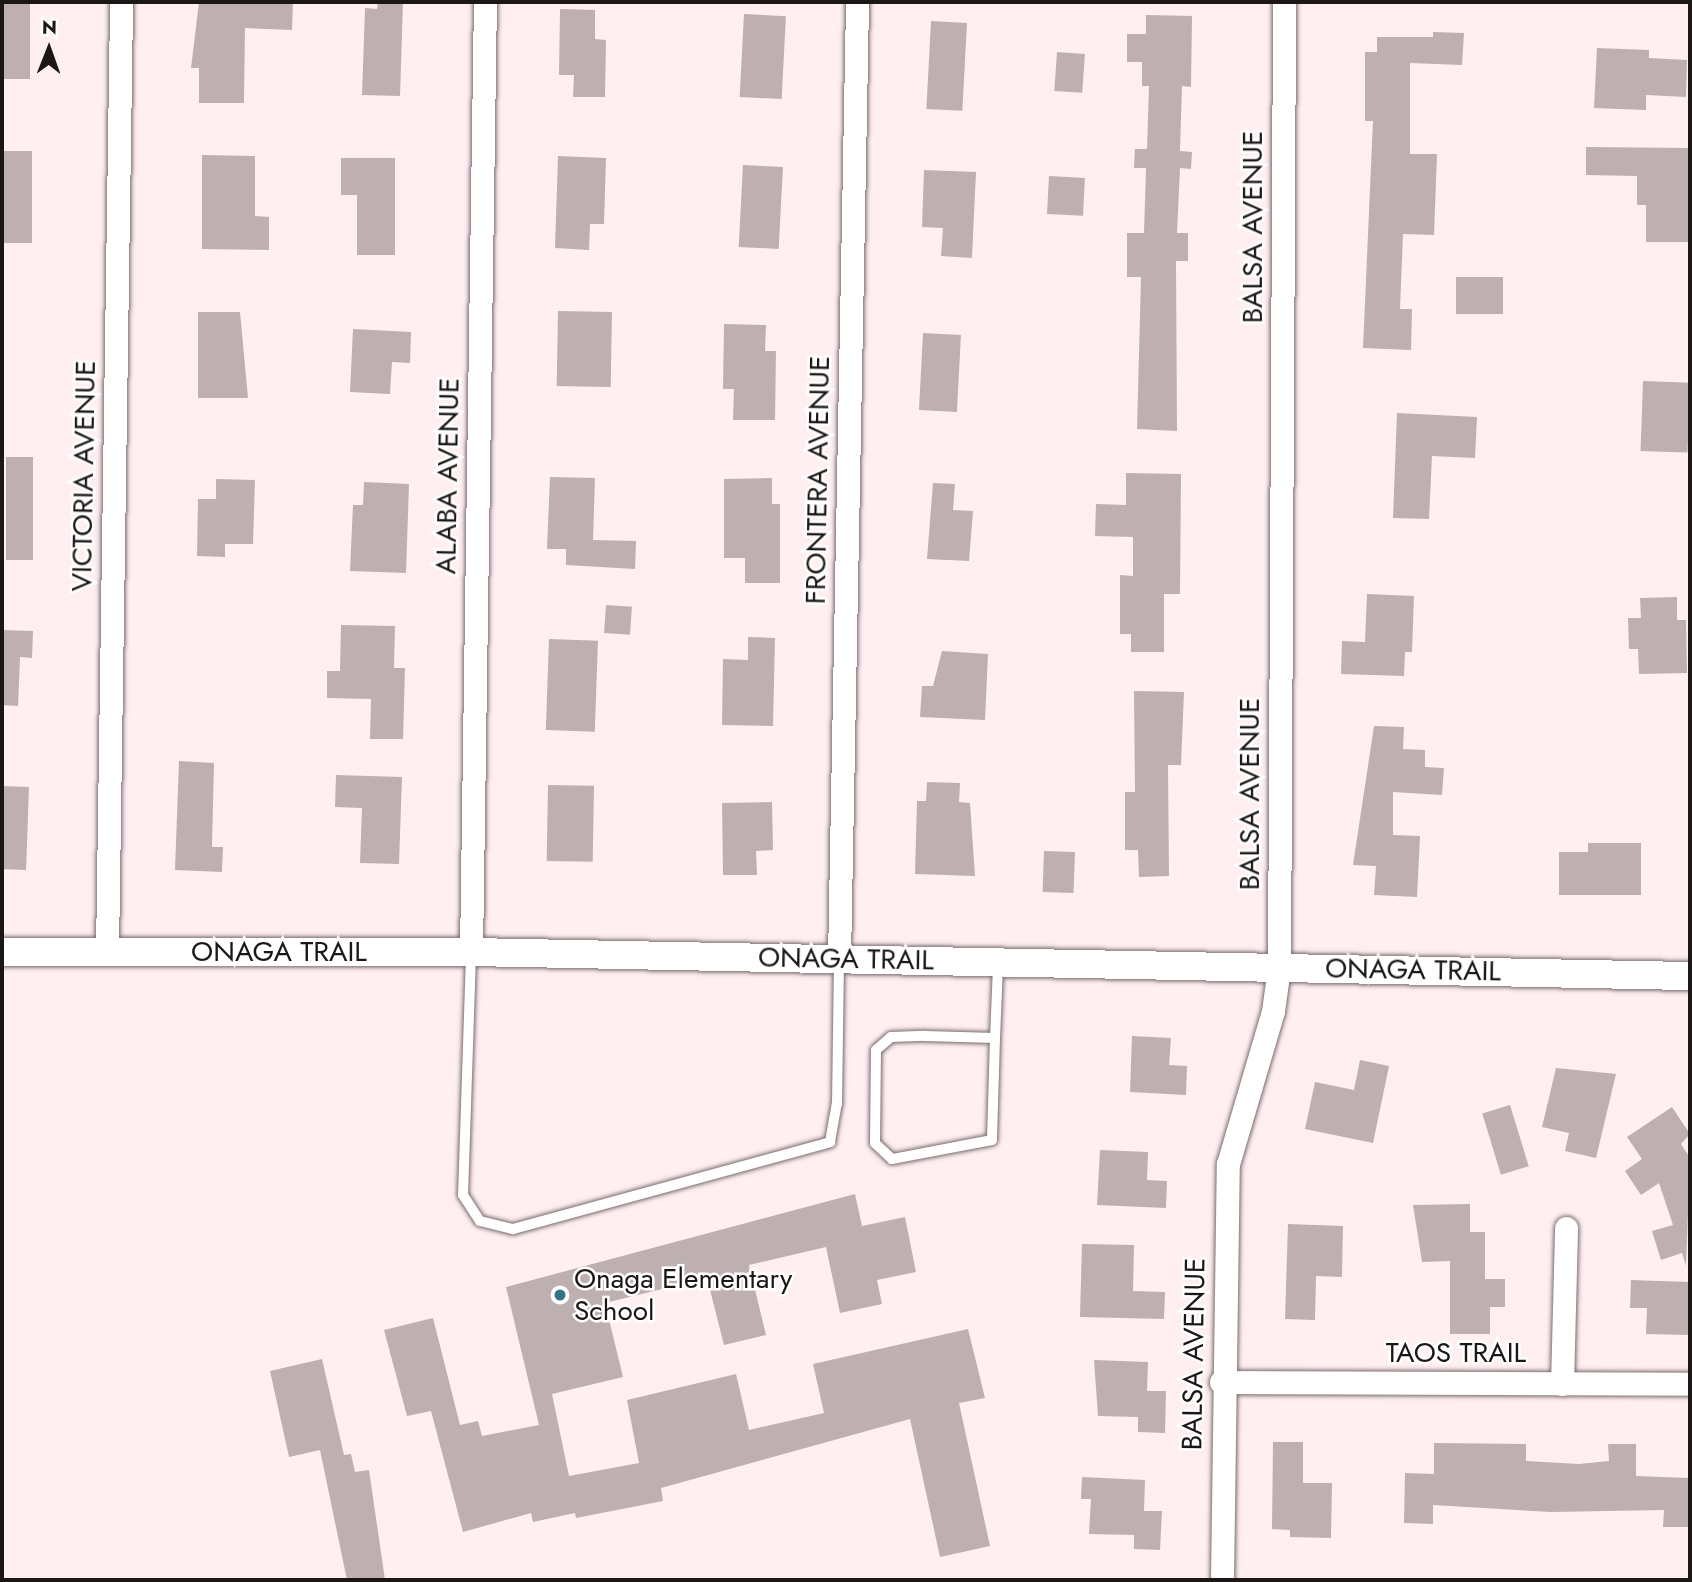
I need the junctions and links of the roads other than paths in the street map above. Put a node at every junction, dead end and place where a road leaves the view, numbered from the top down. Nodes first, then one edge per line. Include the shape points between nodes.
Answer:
1 (121, 2) edge
2 (485, 2) edge
3 (858, 2) edge
4 (1284, 2) edge
5 (107, 951) junction
6 (2, 952) edge
7 (471, 952) junction
8 (839, 959) junction
9 (998, 962) junction
10 (1279, 968) junction
11 (1690, 976) edge
12 (995, 1038) junction
13 (1566, 1228) dead end
14 (1221, 1382) junction
15 (1562, 1384) junction
16 (1690, 1384) edge
17 (1222, 1580) edge

1 - 5 street, VICTORIA AVENUE
2 - 7 street, ALABA AVENUE
3 - 8 street, FRONTERA AVENUE
4 - 10 street, BALSA AVENUE
5 - 6 street, ONAGA TRAIL
5 - 7 street, ONAGA TRAIL
7 - 8 street, ONAGA TRAIL
7 - 8 lane via 463,1195 480,1221 513,1229 830,1142 837,1104
8 - 9 street, ONAGA TRAIL
9 - 10 street, ONAGA TRAIL
9 - 12 lane
10 - 11 street, ONAGA TRAIL
10 - 14 street, BALSA AVENUE via 1273,1011 1228,1164
12 - 12 lane via 992,1140 903,1161 879,1151 876,1056 883,1039
13 - 15 street
14 - 15 street, TAOS TRAIL
14 - 17 street, BALSA AVENUE
15 - 16 street, TAOS TRAIL

